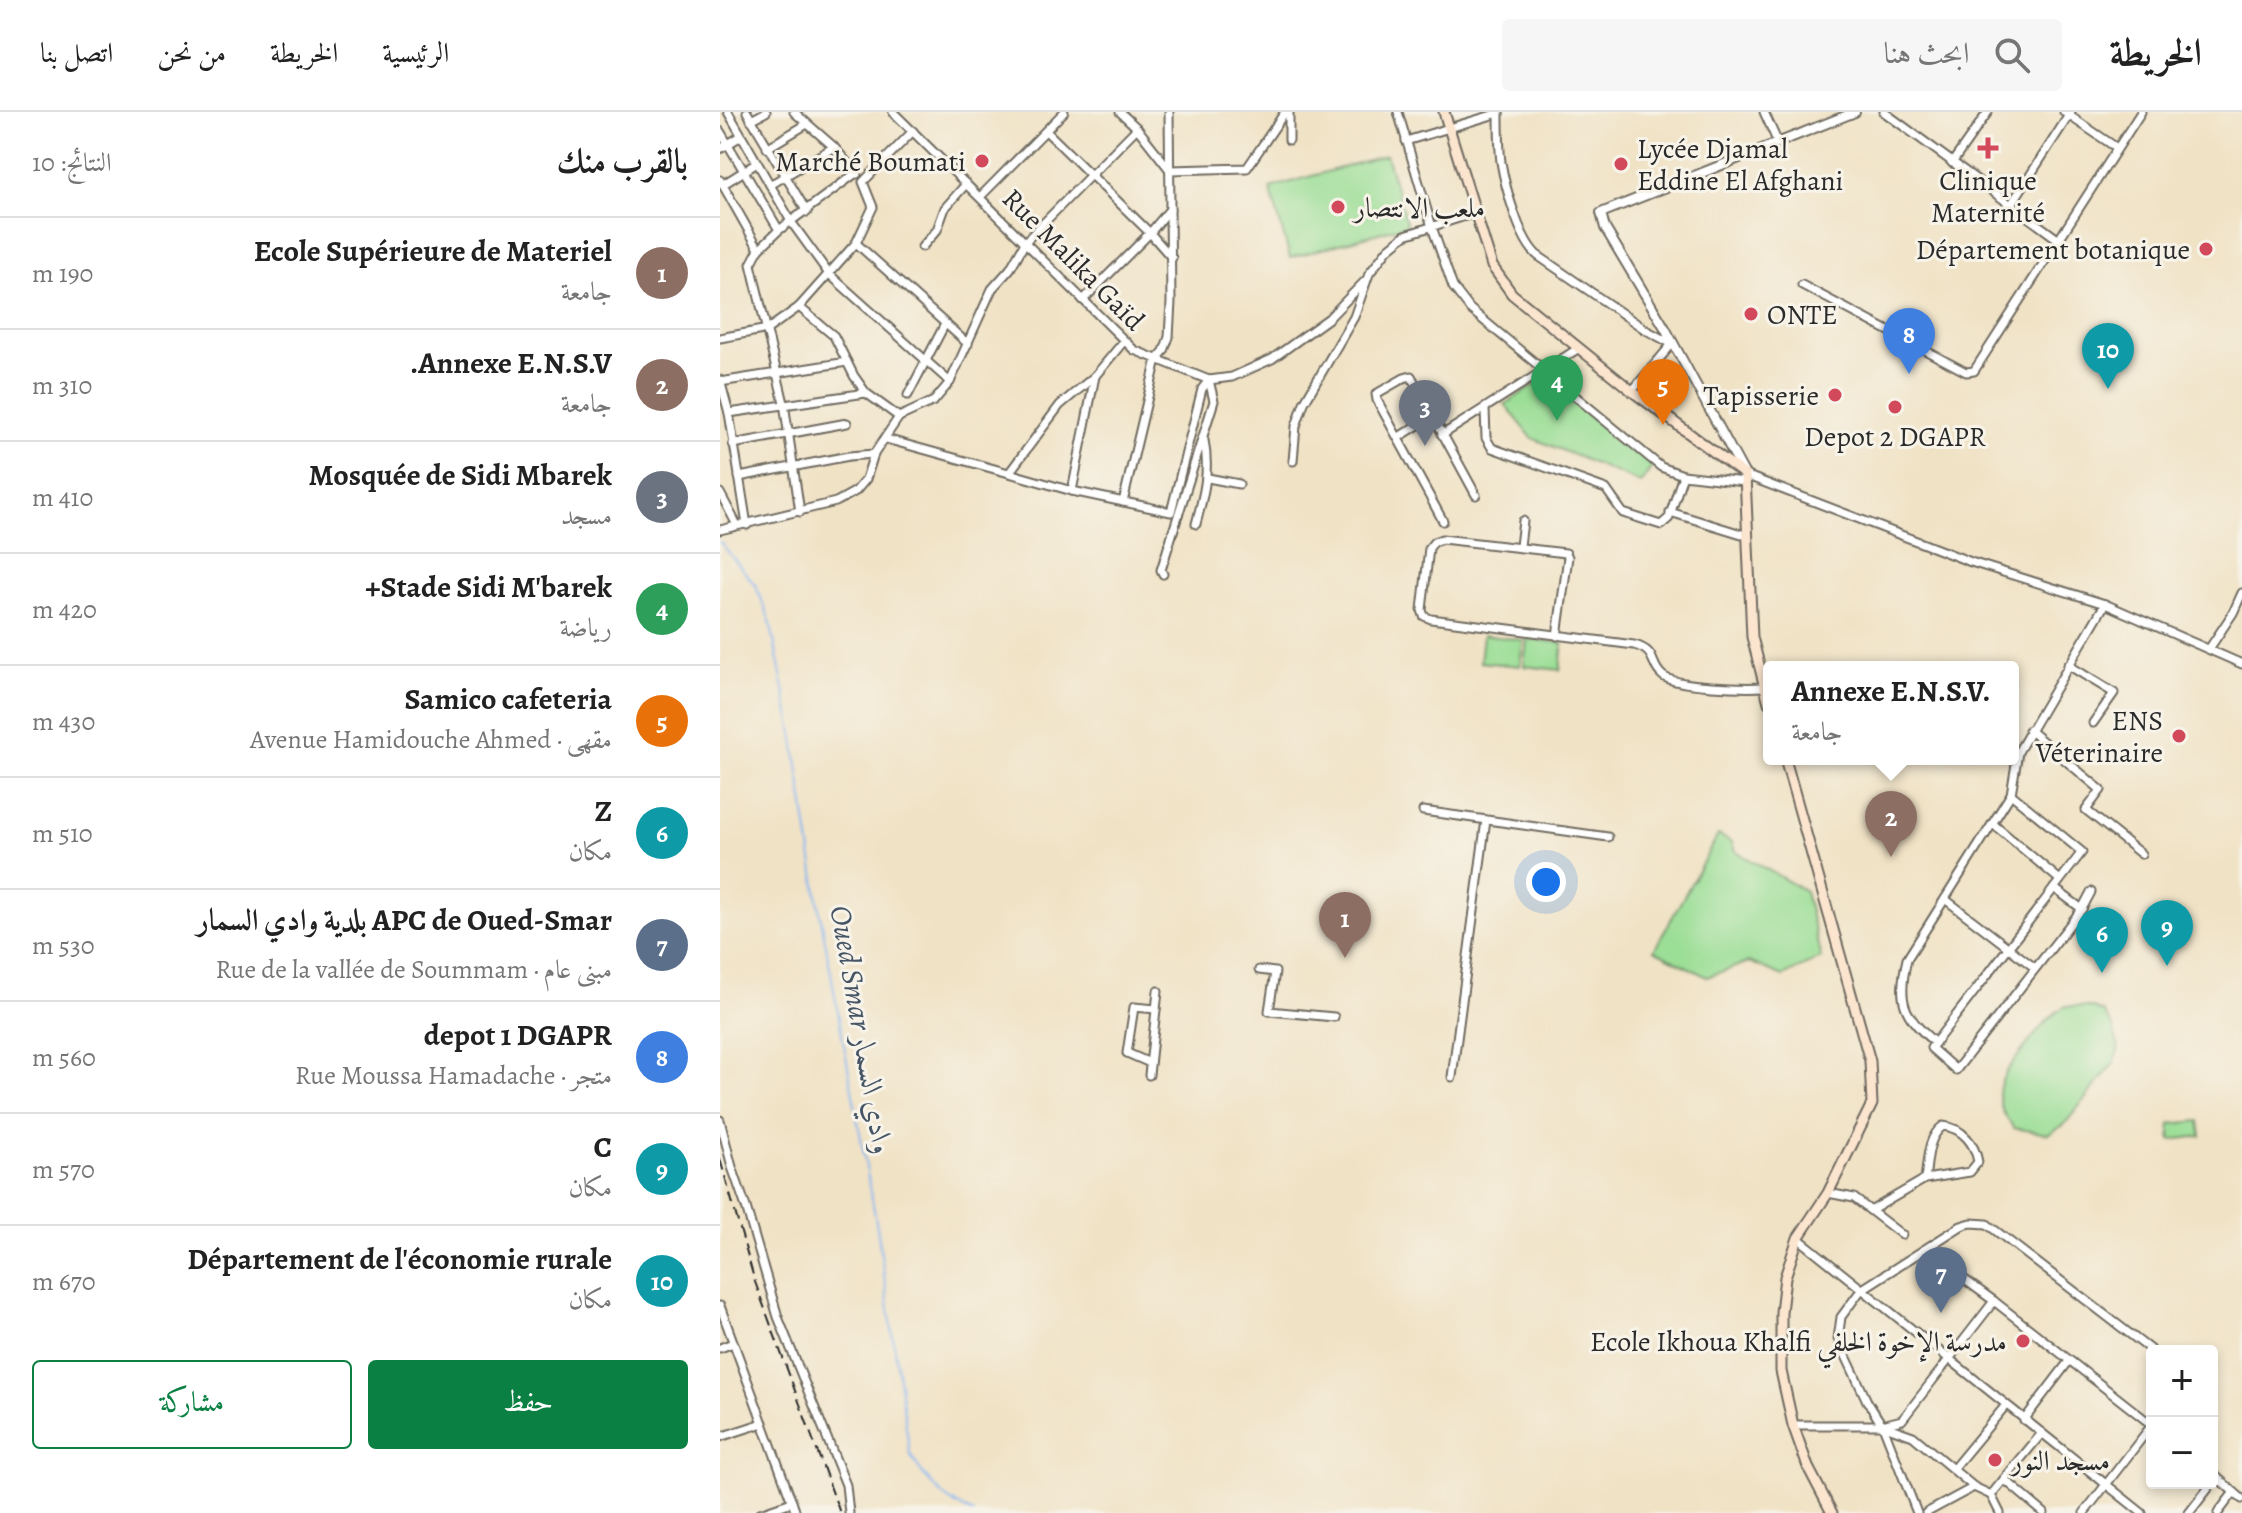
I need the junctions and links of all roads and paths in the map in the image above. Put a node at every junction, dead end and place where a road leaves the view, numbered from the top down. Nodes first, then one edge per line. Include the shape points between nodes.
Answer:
1 (728, 112) edge
2 (747, 112) edge
3 (766, 112) edge
4 (794, 112) edge
5 (893, 112) edge
6 (1064, 112) edge
7 (1120, 112) edge
8 (1169, 112) edge
9 (1287, 112) edge
10 (1398, 112) edge
11 (1444, 112) edge
12 (1499, 112) edge
13 (1764, 112) edge
14 (1855, 112) edge
15 (1884, 112) edge
16 (1988, 112) edge
17 (2141, 112) edge
18 (2068, 113) edge
19 (751, 120) junction
20 (807, 124) junction
21 (1137, 128) junction
22 (1449, 129) junction
23 (720, 131) edge
24 (913, 131) junction
25 (1047, 132) junction
26 (741, 136) junction
27 (1289, 140) dead end
28 (1406, 141) junction
29 (1778, 143) junction
30 (729, 144) junction
31 (834, 147) junction
32 (767, 148) junction
33 (2117, 148) junction
34 (720, 149) edge
35 (757, 163) junction
36 (1952, 163) junction
37 (1170, 170) junction
38 (744, 171) junction
39 (856, 173) junction
40 (786, 176) junction
41 (1091, 177) junction
42 (863, 182) junction
43 (721, 184) edge
44 (966, 184) junction
45 (771, 188) junction
46 (980, 197) junction
47 (760, 199) junction
48 (2011, 205) junction
49 (1171, 209) junction
50 (807, 212) junction
51 (1475, 213) junction
52 (792, 223) junction
53 (1432, 227) junction
54 (779, 230) junction
55 (1150, 233) junction
56 (2059, 240) junction
57 (1026, 241) junction
58 (856, 243) junction
59 (922, 247) dead end
60 (759, 249) junction
61 (1172, 258) junction
62 (829, 274) junction
63 (1365, 281) junction
64 (1802, 285) dead end
65 (1083, 300) junction
66 (799, 307) junction
67 (945, 324) junction
68 (768, 329) junction
69 (720, 338) edge
70 (1124, 341) junction
71 (968, 344) junction
72 (1672, 344) junction
73 (1579, 348) junction
74 (1157, 359) junction
75 (927, 361) junction
76 (847, 362) junction
77 (776, 371) junction
78 (1544, 371) junction
79 (1095, 376) junction
80 (1209, 380) junction
81 (720, 381) edge
82 (950, 382) junction
83 (1632, 391) junction
84 (866, 393) junction
85 (908, 395) dead end
86 (784, 403) junction
87 (1485, 409) junction
88 (729, 413) junction
89 (1434, 415) junction
90 (899, 417) junction
91 (847, 423) dead end
92 (790, 434) junction
93 (1442, 435) junction
94 (1204, 436) junction
95 (1399, 437) junction
96 (886, 439) junction
97 (733, 444) junction
98 (874, 454) junction
99 (1293, 461) dead end
100 (795, 467) junction
101 (1009, 473) junction
102 (1683, 475) junction
103 (739, 477) junction
104 (1208, 478) junction
105 (1744, 478) junction
106 (1239, 484) dead end
107 (1072, 491) junction
108 (720, 493) edge
109 (1476, 495) dead end
110 (1123, 502) junction
111 (800, 512) junction
112 (1670, 512) junction
113 (1443, 521) dead end
114 (1523, 521) dead end
115 (1196, 524) dead end
116 (737, 525) junction
117 (747, 525) junction
118 (723, 529) edge
119 (1748, 536) junction
120 (1520, 546) junction
121 (1163, 574) dead end
122 (2242, 593) edge
123 (2105, 604) junction
124 (1557, 636) junction
125 (2209, 649) junction
126 (2242, 664) edge
127 (2068, 665) junction
128 (1763, 679) edge
129 (1763, 687) edge
130 (2093, 723) dead end
131 (2029, 730) junction
132 (2019, 750) edge
133 (1787, 765) edge
134 (2016, 765) edge
135 (2011, 794) junction
136 (1423, 811) dead end
137 (1486, 820) junction
138 (1993, 824) junction
139 (1608, 837) dead end
140 (2141, 854) dead end
141 (2060, 880) junction
142 (2054, 888) junction
143 (2091, 892) dead end
144 (1945, 899) junction
145 (2082, 909) junction
146 (2008, 948) junction
147 (2035, 968) junction
148 (1259, 970) dead end
149 (1158, 991) dead end
150 (1156, 1009) junction
151 (1334, 1017) dead end
152 (1935, 1043) junction
153 (1150, 1063) junction
154 (1149, 1075) dead end
155 (1452, 1077) dead end
156 (720, 1120) edge
157 (1925, 1179) junction
158 (1828, 1193) junction
159 (1872, 1210) junction
160 (1902, 1235) dead end
161 (1798, 1238) junction
162 (1924, 1250) junction
163 (1861, 1290) junction
164 (1994, 1301) junction
165 (720, 1306) edge
166 (733, 1343) junction
167 (2146, 1346) edge
168 (720, 1348) edge
169 (1948, 1360) junction
170 (2069, 1361) junction
171 (2006, 1405) junction
172 (2024, 1420) junction
173 (2146, 1420) edge
174 (763, 1423) junction
175 (1793, 1425) junction
176 (1882, 1425) junction
177 (2042, 1433) junction
178 (2146, 1433) edge
179 (720, 1437) edge
180 (1953, 1469) junction
181 (2218, 1478) edge
182 (2004, 1479) junction
183 (2106, 1484) junction
184 (1974, 1487) junction
185 (2205, 1489) edge
186 (2234, 1492) junction
187 (1991, 1495) junction
188 (2242, 1499) edge
189 (792, 1502) junction
190 (760, 1513) edge
191 (796, 1513) edge
192 (849, 1513) edge
193 (1832, 1513) edge
194 (1917, 1513) edge
195 (1926, 1513) edge
196 (2000, 1513) edge
197 (2044, 1513) edge
198 (2084, 1513) edge
199 (2142, 1513) edge
200 (2189, 1513) edge
201 (2218, 1513) edge

1 - 26 street
2 - 19 street
3 - 19 street
4 - 20 street
5 - 24 street, Rue Malika Gaïd
6 - 25 street
7 - 21 street
8 - 37 street
9 - 27 street
9 - 37 street via 1247,168
10 - 28 street
11 - 22 main road
12 - 22 street
12 - 72 street via 1501,162 1532,251
13 - 29 street
14 - 29 street
15 - 36 street
16 - 36 street
17 - 33 street
18 - 33 street
18 - 48 street
19 - 32 street
20 - 31 street
20 - 32 street
21 - 37 street
21 - 41 street
22 - 28 street
22 - 51 main road
23 - 30 street
24 - 42 street
24 - 44 street, Rue Malika Gaïd
25 - 41 street
25 - 46 street
26 - 30 street
26 - 35 street
28 - 53 street
29 - 72 street via 1601,213
30 - 34 street
30 - 38 street
31 - 39 street
31 - 40 street
32 - 40 street
33 - 56 street
35 - 38 street
35 - 45 street
36 - 48 street
37 - 49 street
38 - 43 street
38 - 47 street
39 - 42 street
39 - 50 street
40 - 45 street
40 - 50 street
41 - 55 street
41 - 57 street
42 - 58 street via 873,207
43 - 60 street
44 - 46 street, Rue Malika Gaïd
44 - 59 street
45 - 47 street
45 - 52 street
46 - 57 street, Rue Malika Gaïd
47 - 54 street
48 - 56 street
49 - 55 street
49 - 61 street
50 - 52 street
51 - 53 street
51 - 73 main road via 1492,266 1512,294
52 - 54 street
52 - 62 street
53 - 63 street via 1405,235
53 - 78 street via 1453,287 1470,309
54 - 60 street
55 - 61 street
55 - 65 street
56 - 64 street via 1974,371 1966,372
57 - 65 street, Rue Malika Gaïd
57 - 71 street via 992,289
58 - 62 street
58 - 67 street
60 - 68 street via 751,264
61 - 74 street via 1169,337
62 - 66 street
62 - 75 street
63 - 80 street via 1329,318 1272,359 1232,377
63 - 99 street via 1354,317 1304,403
65 - 70 street, Rue Malika Gaïd
66 - 68 street
66 - 76 street via 834,336
67 - 71 street
67 - 75 street
68 - 69 street
68 - 77 street
70 - 74 street, Rue Malika Gaïd
70 - 79 street
71 - 82 street
72 - 83 street
72 - 105 street
73 - 78 street
73 - 83 main road
74 - 80 street, Rue Malika Gaïd
74 - 110 street
75 - 82 street
75 - 85 street
76 - 77 street
76 - 84 street
77 - 81 street
77 - 86 street
78 - 87 street
78 - 102 street via 1661,467
79 - 101 street via 1060,405
79 - 107 street
80 - 94 street via 1214,401
80 - 110 street via 1202,389 1171,512
81 - 88 street
82 - 90 street via 934,401
83 - 105 main road
84 - 86 street
84 - 90 street
86 - 88 street
86 - 92 street
87 - 93 street
87 - 112 street via 1486,438 1492,448 1606,489 1623,513 1661,525
88 - 97 street
89 - 93 street
89 - 95 street
89 - 95 street via 1411,376 1376,394
90 - 96 street
91 - 92 street
92 - 97 street
92 - 100 street
93 - 109 street
94 - 104 street
94 - 121 street
95 - 113 street
96 - 98 street
96 - 101 street
97 - 103 street
98 - 100 street
98 - 111 street via 856,491
100 - 103 street
100 - 111 street
101 - 107 street
102 - 105 street
102 - 112 street
103 - 117 street
104 - 106 street
104 - 115 street
105 - 119 main road
105 - 123 street via 1971,562
107 - 110 street
108 - 116 street
111 - 117 street
112 - 119 street
114 - 120 street
116 - 117 street
116 - 118 street
119 - 128 main road via 1752,637
120 - 124 street via 1562,551 1568,557
120 - 124 street via 1434,542 1429,548 1424,616
122 - 125 street
123 - 125 street
123 - 127 street
124 - 129 street via 1645,648 1658,671 1672,681
125 - 126 street
127 - 130 street via 2114,693
127 - 131 street
131 - 132 street
131 - 140 street via 2101,790 2086,810
133 - 158 main road via 1870,1061 1872,1104
134 - 135 street
135 - 138 street
135 - 141 street via 2082,852
136 - 137 street
137 - 139 street
137 - 155 street
138 - 141 street
138 - 144 street
141 - 142 street
142 - 145 street
142 - 146 street
143 - 145 street
144 - 146 street
144 - 152 street via 1907,959 1902,981 1912,1023
145 - 147 street
146 - 147 street
146 - 152 street
147 - 152 street via 1956,1070 1931,1048
148 - 151 street via 1275,972 1269,1011
149 - 150 street
150 - 153 street
150 - 153 street via 1134,1007 1127,1053
153 - 154 street
156 - 192 street via 778,1317 846,1485
157 - 157 street via 1970,1172 1978,1162 1975,1148 1962,1133 1943,1126 1935,1131
157 - 159 street
158 - 159 street via 1854,1198
158 - 161 main road
159 - 160 street
161 - 163 street
161 - 175 main road via 1781,1312 1781,1371
162 - 163 street
162 - 164 street
162 - 167 street via 1961,1226 1987,1224
163 - 169 street
163 - 176 street via 1841,1317 1838,1339
164 - 169 street
164 - 170 street
165 - 166 street
166 - 168 street
166 - 174 street
169 - 171 street
169 - 176 street via 1902,1420
170 - 172 street
170 - 173 street
171 - 172 street
171 - 180 street
172 - 177 street
174 - 179 street
174 - 189 street
175 - 176 street
175 - 193 main road
176 - 180 street via 1913,1436
176 - 194 street
177 - 182 street
177 - 183 street
178 - 183 street
180 - 184 street
181 - 186 street
182 - 187 street
182 - 197 street
183 - 198 street
183 - 199 street
184 - 187 street
184 - 195 street
185 - 200 street
186 - 188 street
186 - 201 street
187 - 196 street
189 - 190 street
189 - 191 street

